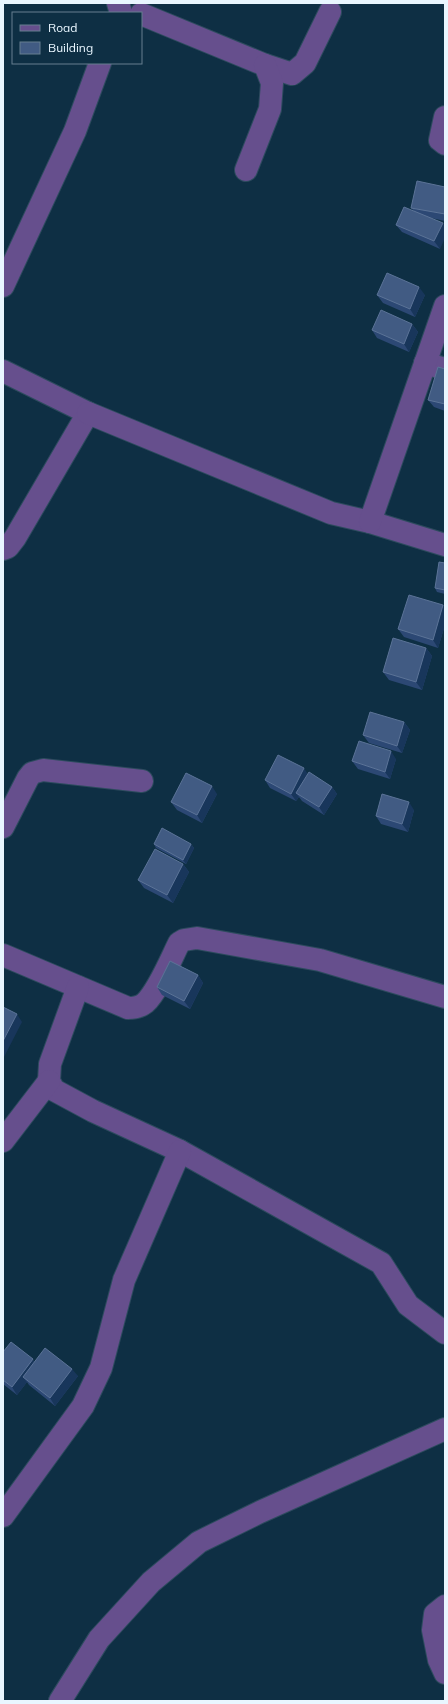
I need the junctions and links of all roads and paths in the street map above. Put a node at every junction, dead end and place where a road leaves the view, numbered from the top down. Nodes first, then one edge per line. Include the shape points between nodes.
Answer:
1 (128, 12) edge
2 (138, 12) edge
3 (330, 12) dead end
4 (142, 14) edge
5 (100, 64) edge
6 (265, 65) junction
7 (445, 117) edge
8 (445, 144) edge
9 (246, 170) dead end
10 (3, 286) edge
11 (445, 306) edge
12 (435, 366) edge
13 (3, 371) edge
14 (88, 413) junction
15 (370, 522) junction
16 (445, 545) edge
17 (3, 549) edge
18 (142, 781) dead end
19 (3, 826) edge
20 (3, 955) edge
21 (78, 987) junction
22 (445, 997) edge
23 (49, 1081) junction
24 (3, 1141) edge
25 (180, 1151) junction
26 (445, 1333) edge
27 (445, 1429) edge
28 (3, 1516) edge
29 (445, 1606) edge
30 (445, 1673) edge
31 (60, 1701) edge

1 - 2 street
3 - 6 street via 305,63 292,74
4 - 6 street
5 - 10 street via 75,131
6 - 9 street via 272,83 270,109
7 - 8 street via 440,140
11 - 12 street
12 - 15 street
13 - 14 street
14 - 15 street via 331,512
14 - 17 street via 15,538
15 - 16 street
18 - 19 street via 43,770 32,773
20 - 21 street
21 - 22 street via 128,1008 136,1008 152,995 179,943 197,938 320,960
21 - 23 street via 50,1064
23 - 24 street
23 - 25 street via 54,1090 93,1111
25 - 26 street via 381,1263 408,1305
25 - 28 street via 124,1280 101,1368 83,1406
27 - 31 street via 199,1542 151,1582 99,1639
29 - 30 street via 435,1614 432,1630 438,1660

